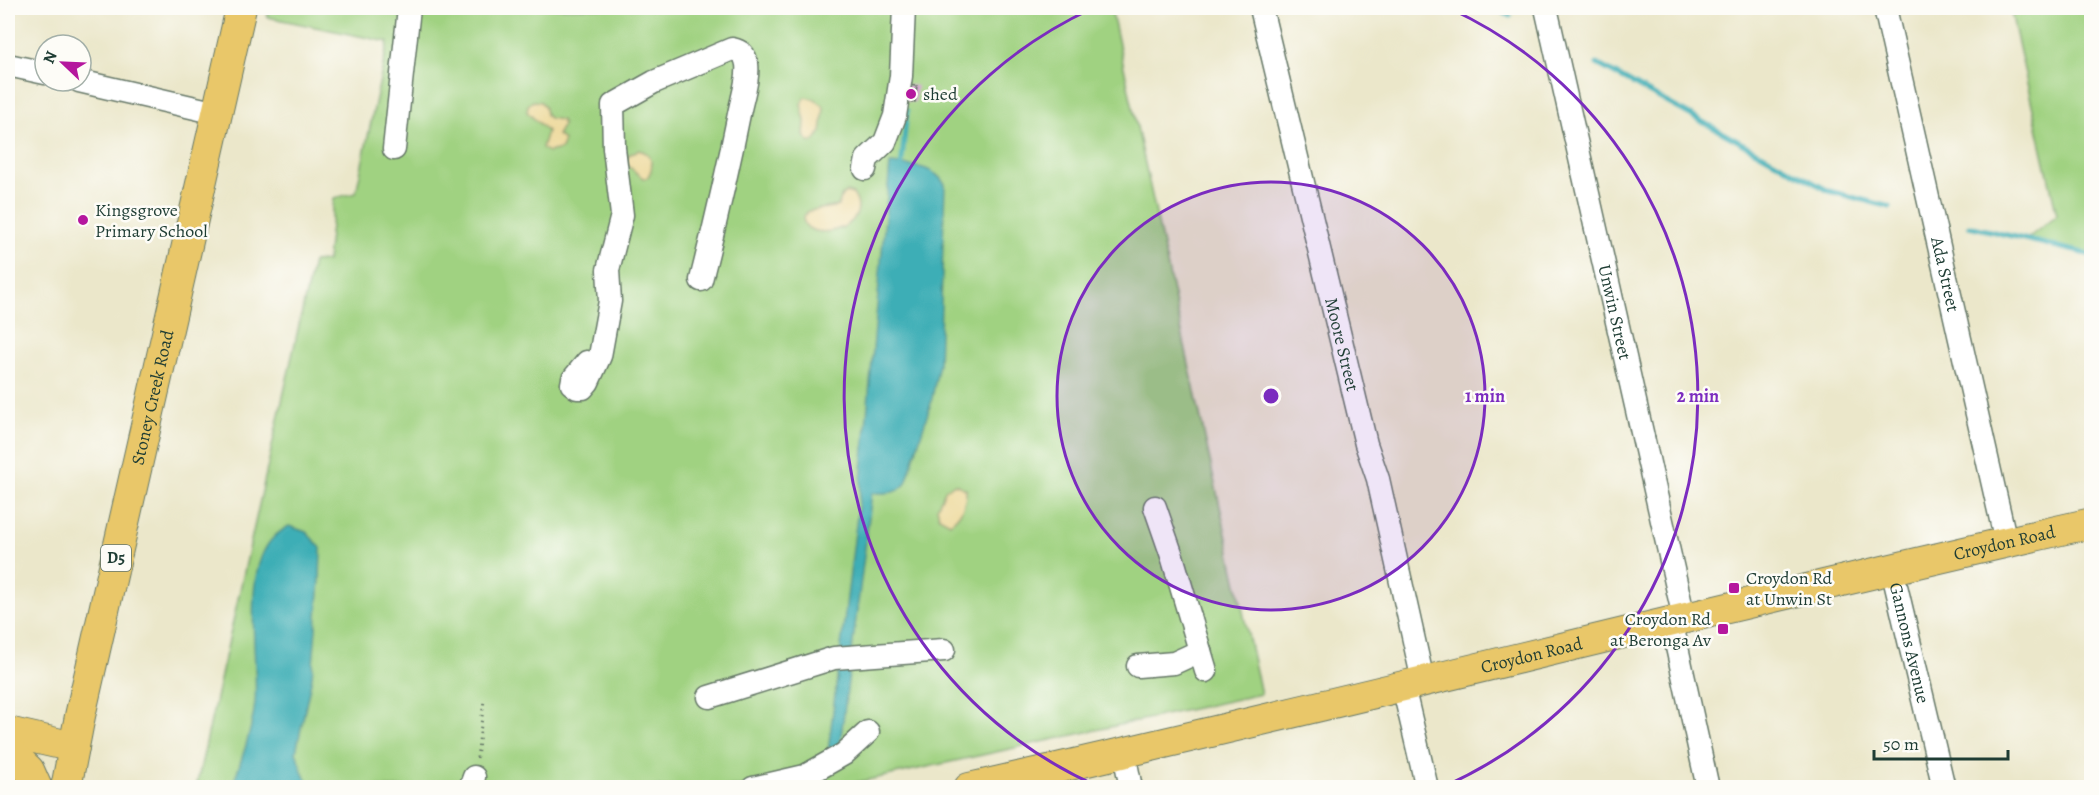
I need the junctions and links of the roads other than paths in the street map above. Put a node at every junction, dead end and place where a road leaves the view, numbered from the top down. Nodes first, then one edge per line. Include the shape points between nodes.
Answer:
1 (241, 8) edge
2 (410, 8) edge
3 (904, 8) edge
4 (1261, 8) edge
5 (1546, 8) edge
6 (1885, 8) edge
7 (8, 64) edge
8 (33, 70) edge
9 (93, 84) edge
10 (217, 113) junction
11 (394, 149) dead end
12 (865, 168) dead end
13 (701, 280) dead end
14 (587, 362) dead end
15 (1155, 507) dead end
16 (2091, 523) edge
17 (2006, 542) junction
18 (1892, 569) junction
19 (1677, 619) junction
20 (944, 650) dead end
21 (1138, 666) dead end
22 (1413, 684) junction
23 (709, 697) dead end
24 (8, 732) edge
25 (868, 732) dead end
26 (74, 747) junction
27 (8, 750) edge
28 (1124, 753) junction
29 (37, 788) edge
30 (66, 788) edge
31 (753, 788) edge
32 (969, 788) edge
33 (1131, 788) edge
34 (1427, 788) edge
35 (1708, 788) edge
36 (1944, 788) edge

1 - 10 main road, Stoney Creek Road / D5
2 - 11 street
3 - 12 street via 895,116 885,142 867,159
4 - 22 street, Moore Street via 1378,479
5 - 19 street, Unwin Street
6 - 17 street, Ada Street
7 - 8 street
9 - 10 street
10 - 26 main road, Stoney Creek Road / D5
13 - 14 street via 746,78 745,57 741,51 732,49 654,82 613,105 622,214 608,270 610,301 600,356 581,399 572,384
15 - 21 street via 1203,661
16 - 17 main road, Croydon Road
17 - 18 main road, Croydon Road
18 - 19 main road, Croydon Road
18 - 36 street, Gannons Avenue
19 - 22 main road, Croydon Road
19 - 35 street, Unwin Street
20 - 23 street via 834,658
22 - 28 main road, Croydon Road
22 - 34 street, Moore Street
24 - 26 main road
25 - 31 street via 844,754 805,776
26 - 30 main road, Stoney Creek Road / D5
27 - 29 main road via 29,770
28 - 32 main road, Croydon Road
28 - 33 street

